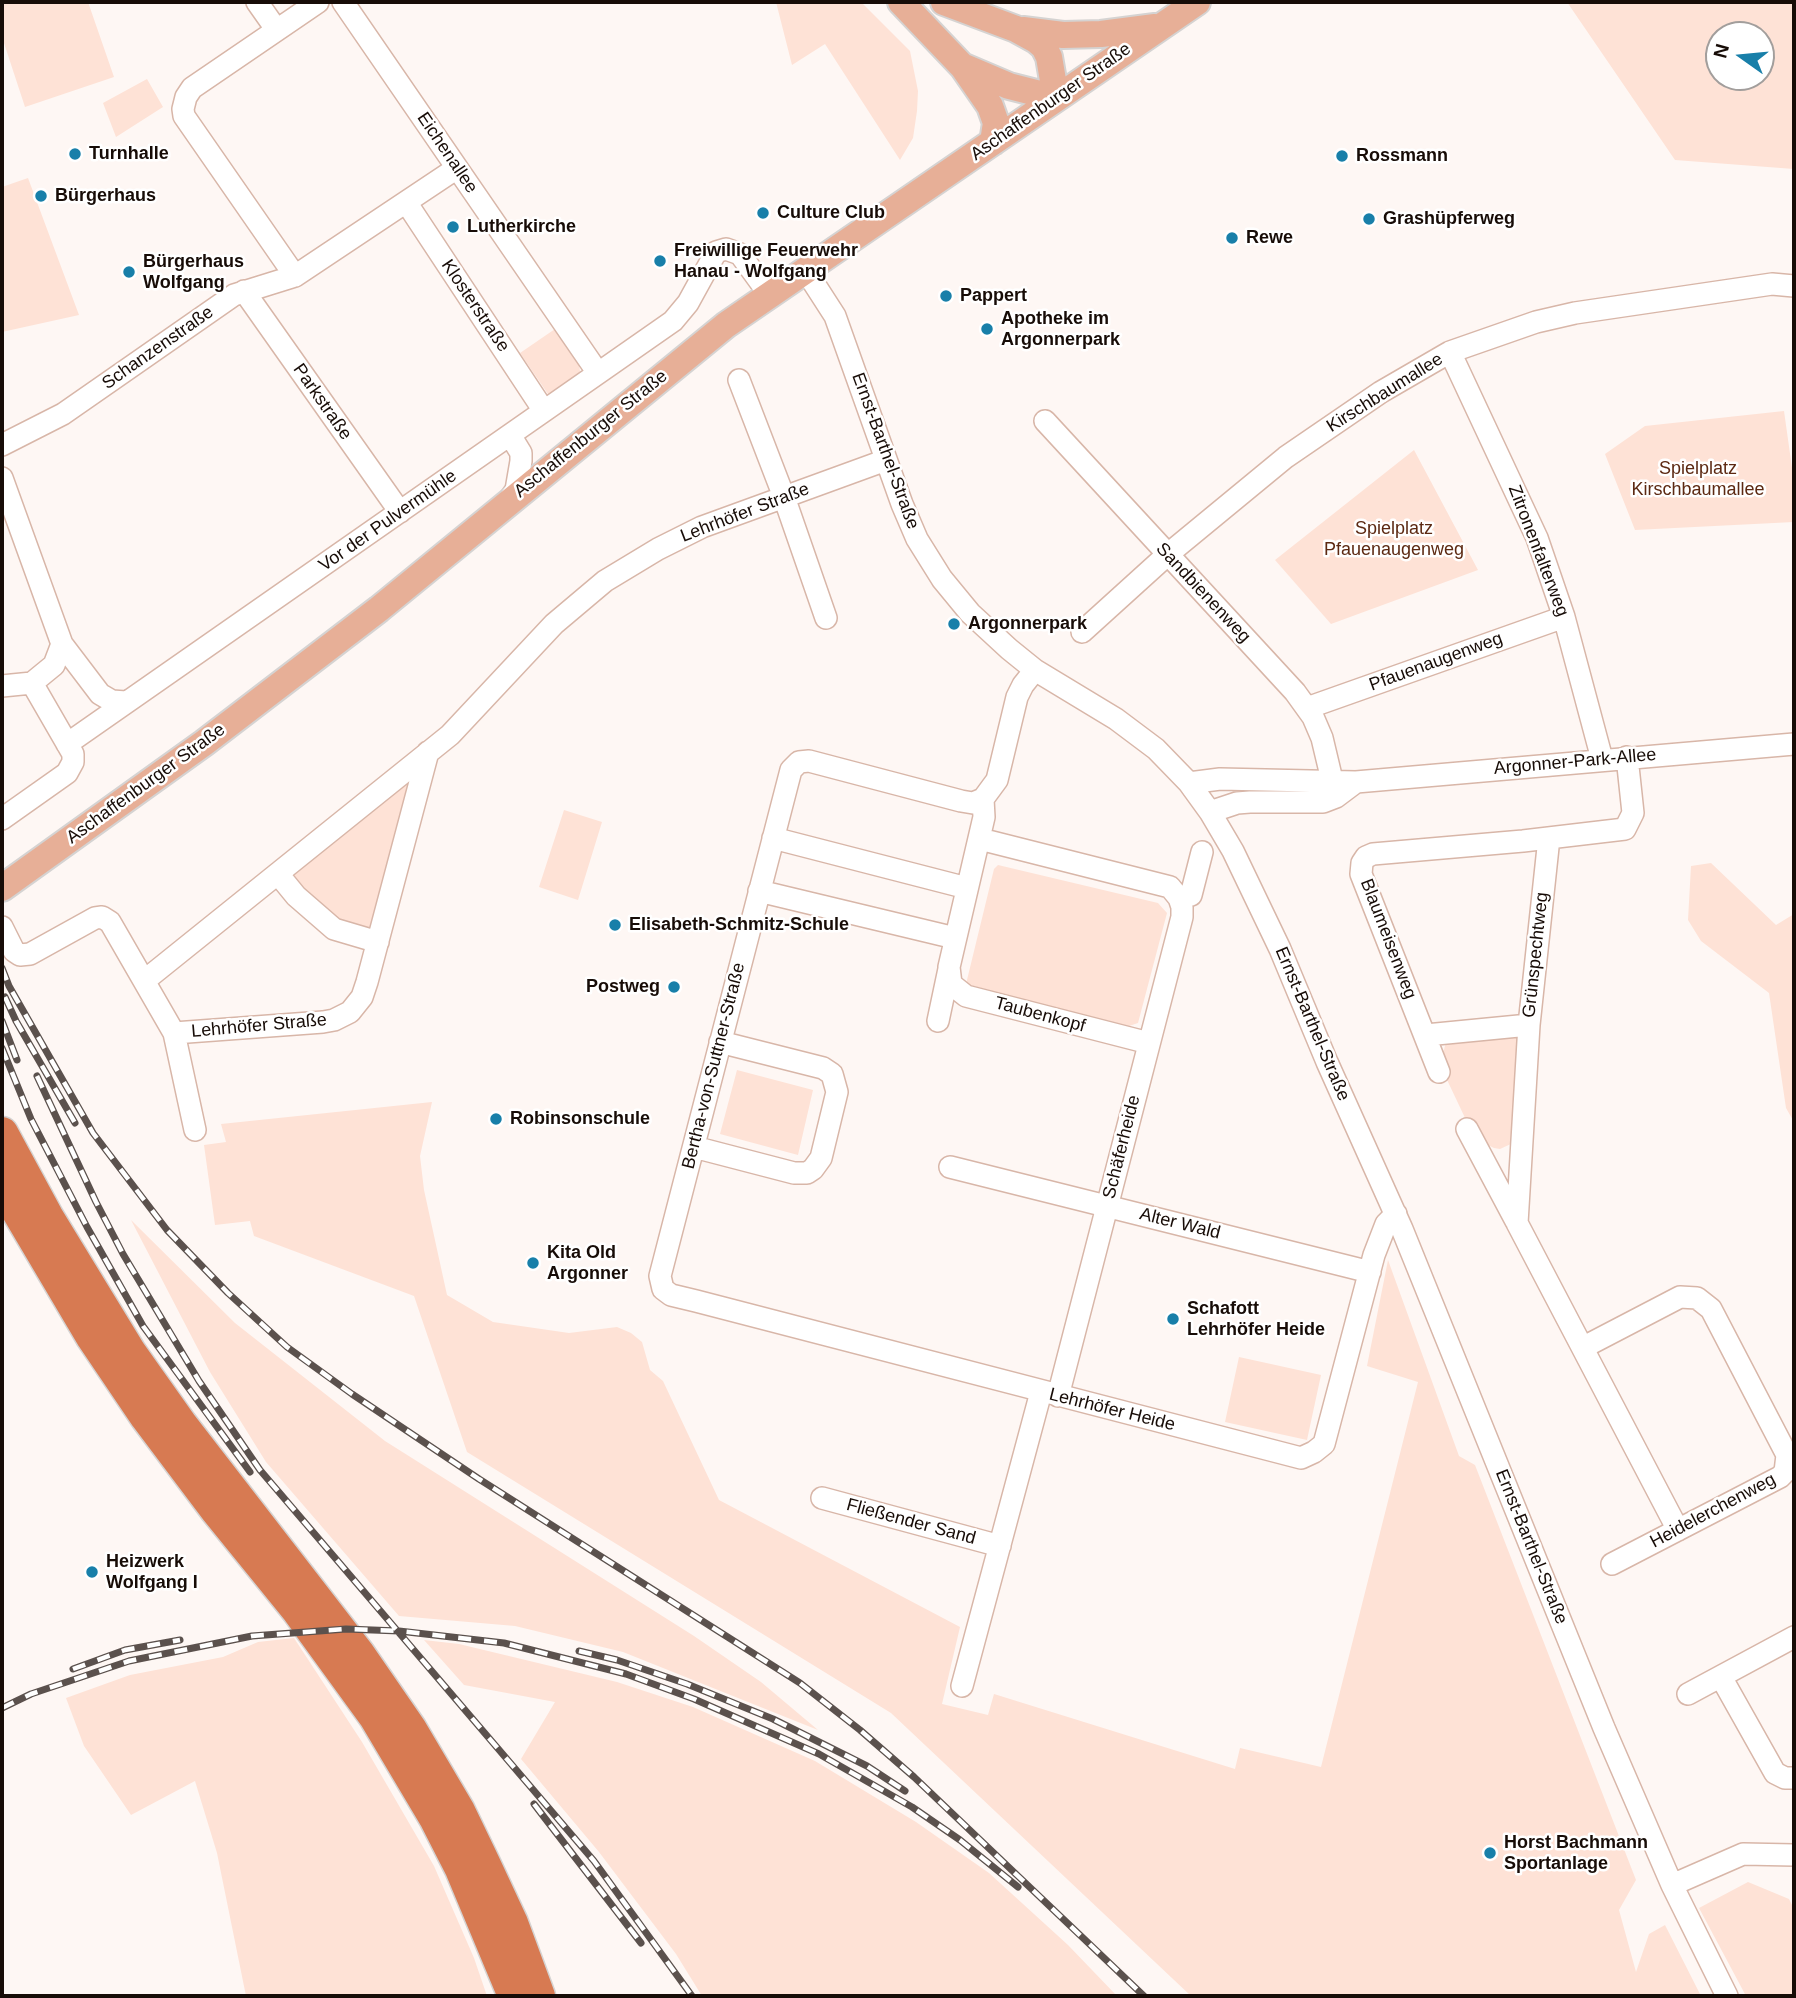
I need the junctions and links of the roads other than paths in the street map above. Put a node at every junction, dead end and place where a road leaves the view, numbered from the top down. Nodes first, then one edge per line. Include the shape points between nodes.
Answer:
1 (257, 2) edge
2 (318, 2) edge
3 (343, 2) edge
4 (901, 2) edge
5 (944, 2) edge
6 (1197, 2) edge
7 (1160, 27) junction
8 (276, 29) junction
9 (1016, 29) junction
10 (962, 65) junction
11 (1056, 98) junction
12 (993, 142) junction
13 (457, 168) junction
14 (406, 202) junction
15 (806, 271) junction
16 (295, 276) junction
17 (1794, 286) edge
18 (244, 291) junction
19 (769, 294) junction
20 (1450, 352) junction
21 (598, 373) junction
22 (739, 380) dead end
23 (544, 411) junction
24 (1045, 421) dead end
25 (510, 435) junction
26 (2, 445) edge
27 (886, 460) junction
28 (2, 478) edge
29 (784, 497) junction
30 (509, 500) junction
31 (400, 512) junction
32 (1167, 555) junction
33 (1564, 617) junction
34 (827, 618) dead end
35 (1082, 632) dead end
36 (62, 644) junction
37 (1035, 670) junction
38 (32, 683) junction
39 (2, 686) edge
40 (126, 702) junction
41 (1307, 708) junction
42 (67, 744) junction
43 (1794, 744) edge
44 (428, 752) junction
45 (1627, 757) junction
46 (1602, 759) junction
47 (1332, 780) junction
48 (1356, 782) junction
49 (1189, 783) junction
50 (983, 799) junction
51 (1210, 811) junction
52 (2, 819) edge
53 (773, 838) junction
54 (1549, 838) junction
55 (980, 839) junction
56 (1202, 852) dead end
57 (278, 874) junction
58 (6, 885) edge
59 (967, 888) junction
60 (759, 891) junction
61 (1179, 898) junction
62 (2, 927) edge
63 (955, 938) junction
64 (379, 942) junction
65 (949, 967) junction
66 (144, 981) junction
67 (938, 1021) dead end
68 (1529, 1025) junction
69 (174, 1033) junction
70 (1426, 1035) junction
71 (720, 1042) junction
72 (1149, 1043) junction
73 (1439, 1072) dead end
74 (1467, 1129) dead end
75 (195, 1130) dead end
76 (2, 1133) edge
77 (694, 1147) junction
78 (950, 1167) dead end
79 (2, 1185) edge
80 (1107, 1206) junction
81 (1396, 1214) junction
82 (1517, 1223) junction
83 (1370, 1272) junction
84 (663, 1289) joint
85 (1584, 1347) junction
86 (1050, 1394) junction
87 (822, 1498) dead end
88 (1678, 1530) junction
89 (1000, 1546) junction
90 (1612, 1564) dead end
91 (1794, 1637) edge
92 (1721, 1677) junction
93 (962, 1686) dead end
94 (1688, 1694) dead end
95 (1794, 1778) edge
96 (1794, 1855) edge
97 (1672, 1885) junction
98 (514, 1996) edge
99 (539, 1996) edge
100 (1727, 1996) edge

1 - 8 street
2 - 8 street
3 - 13 street, Eichenallee
4 - 10 main road
5 - 9 main road
6 - 7 main road, Aschaffenburger Straße
7 - 9 main road via 1063,35
7 - 11 main road, Aschaffenburger Straße
8 - 16 street via 192,88 184,103 184,116
9 - 11 main road via 1044,47
10 - 11 main road via 1009,86
10 - 12 main road via 990,106 996,123
11 - 12 main road, Aschaffenburger Straße
12 - 15 main road, Aschaffenburger Straße
13 - 14 street, Schanzenstraße
13 - 21 street, Eichenallee
14 - 16 street, Schanzenstraße
14 - 23 street, Klosterstraße
15 - 19 main road, Aschaffenburger Straße
15 - 27 street, Ernst-Barthel-Straße via 835,316
16 - 18 street, Schanzenstraße
17 - 20 street, Kirschbaumallee via 1772,284 1575,313
18 - 26 street, Schanzenstraße via 63,414
18 - 31 street, Parkstraße
19 - 21 street, Vor der Pulvermühle via 740,254 721,250 673,321
19 - 30 main road, Aschaffenburger Straße
20 - 32 street, Kirschbaumallee via 1318,434
20 - 33 street, Zitronenfalterweg via 1537,538
21 - 23 street, Vor der Pulvermühle
22 - 29 street
23 - 25 street, Vor der Pulvermühle
24 - 32 street, Sandbienenweg
25 - 30 street via 522,461
25 - 31 street, Vor der Pulvermühle
27 - 29 street, Lehrhöfer Straße
27 - 37 street, Ernst-Barthel-Straße via 917,539 942,579 970,613
28 - 36 street
29 - 34 street
29 - 44 street, Lehrhöfer Straße via 688,534 605,581 554,624 470,716
30 - 58 main road, Aschaffenburger Straße via 259,701
31 - 40 street, Vor der Pulvermühle
32 - 35 street, Kirschbaumallee
32 - 41 street, Sandbienenweg
33 - 41 street, Pfauenaugenweg
33 - 46 street, Zitronenfalterweg
36 - 38 street via 54,665
36 - 40 street via 100,694
37 - 49 street, Ernst-Barthel-Straße via 1116,719
37 - 50 street via 1017,697 997,780
38 - 39 street
38 - 42 street
40 - 42 street, Vor der Pulvermühle
41 - 47 street, Sandbienenweg via 1326,751
42 - 52 street via 74,757 67,773
43 - 45 street, Argonner-Park-Allee
44 - 57 street, Lehrhöfer Straße
44 - 64 street, Lehrhöfer Straße
45 - 46 street, Argonner-Park-Allee
45 - 54 street via 1633,813 1629,825 1614,831
46 - 48 street, Argonner-Park-Allee
47 - 48 street, Argonner-Park-Allee
47 - 49 street, Argonner-Park-Allee
48 - 51 street, Argonner-Park-Allee via 1323,802 1237,803
49 - 51 street, Ernst-Barthel-Straße
50 - 53 street, Bertha-von-Suttner-Straße via 961,801 799,762 791,770
50 - 55 street
51 - 81 street, Ernst-Barthel-Straße via 1280,949
53 - 59 street
53 - 60 street, Bertha-von-Suttner-Straße
54 - 68 street, Grünspechtweg
54 - 70 street, Blaumeisenweg via 1383,853 1366,857 1362,863 1361,874
55 - 59 street
55 - 61 street via 1170,887
56 - 61 street via 1191,895
57 - 64 street via 334,929
57 - 66 street, Lehrhöfer Straße
59 - 63 street
60 - 63 street
60 - 71 street, Bertha-von-Suttner-Straße
61 - 72 street, Schäferheide via 1182,917
62 - 66 street, Lehrhöfer Straße via 20,955 103,917
63 - 65 street
64 - 69 street, Lehrhöfer Straße via 362,997 342,1017
65 - 67 street
65 - 72 street, Taubenkopf via 951,984 966,996
66 - 69 street, Lehrhöfer Straße
68 - 70 street
68 - 82 street, Grünspechtweg
69 - 75 street, Lehrhöfer Straße
70 - 73 street, Blaumeisenweg
71 - 77 street, Bertha-von-Suttner-Straße
71 - 77 street via 832,1074 837,1091 821,1158 807,1173 793,1173
72 - 80 street, Schäferheide
74 - 82 street
76 - 99 highway via 130,1352 410,1728 459,1811 512,1923
77 - 84 street, Bertha-von-Suttner-Straße via 660,1276
78 - 80 street, Alter Wald
79 - 98 highway via 92,1337 146,1417 298,1611 381,1727 461,1869
80 - 83 street, Alter Wald
80 - 86 street, Schäferheide
81 - 83 street, Lehrhöfer Heide via 1386,1224
81 - 97 street, Ernst-Barthel-Straße
82 - 85 street
83 - 86 street, Lehrhöfer Heide via 1324,1444 1301,1458
84 - 86 street, Lehrhöfer Heide
85 - 88 street
85 - 88 street, Heidelerchenweg via 1680,1297 1697,1298 1712,1309 1787,1455 1780,1477
86 - 89 street, Fließender Sand
87 - 89 street, Fließender Sand
88 - 90 street, Heidelerchenweg
89 - 93 street, Fließender Sand
91 - 92 street
92 - 94 street
92 - 95 street via 1775,1773
96 - 97 street via 1743,1854
97 - 100 street, Ernst-Barthel-Straße

